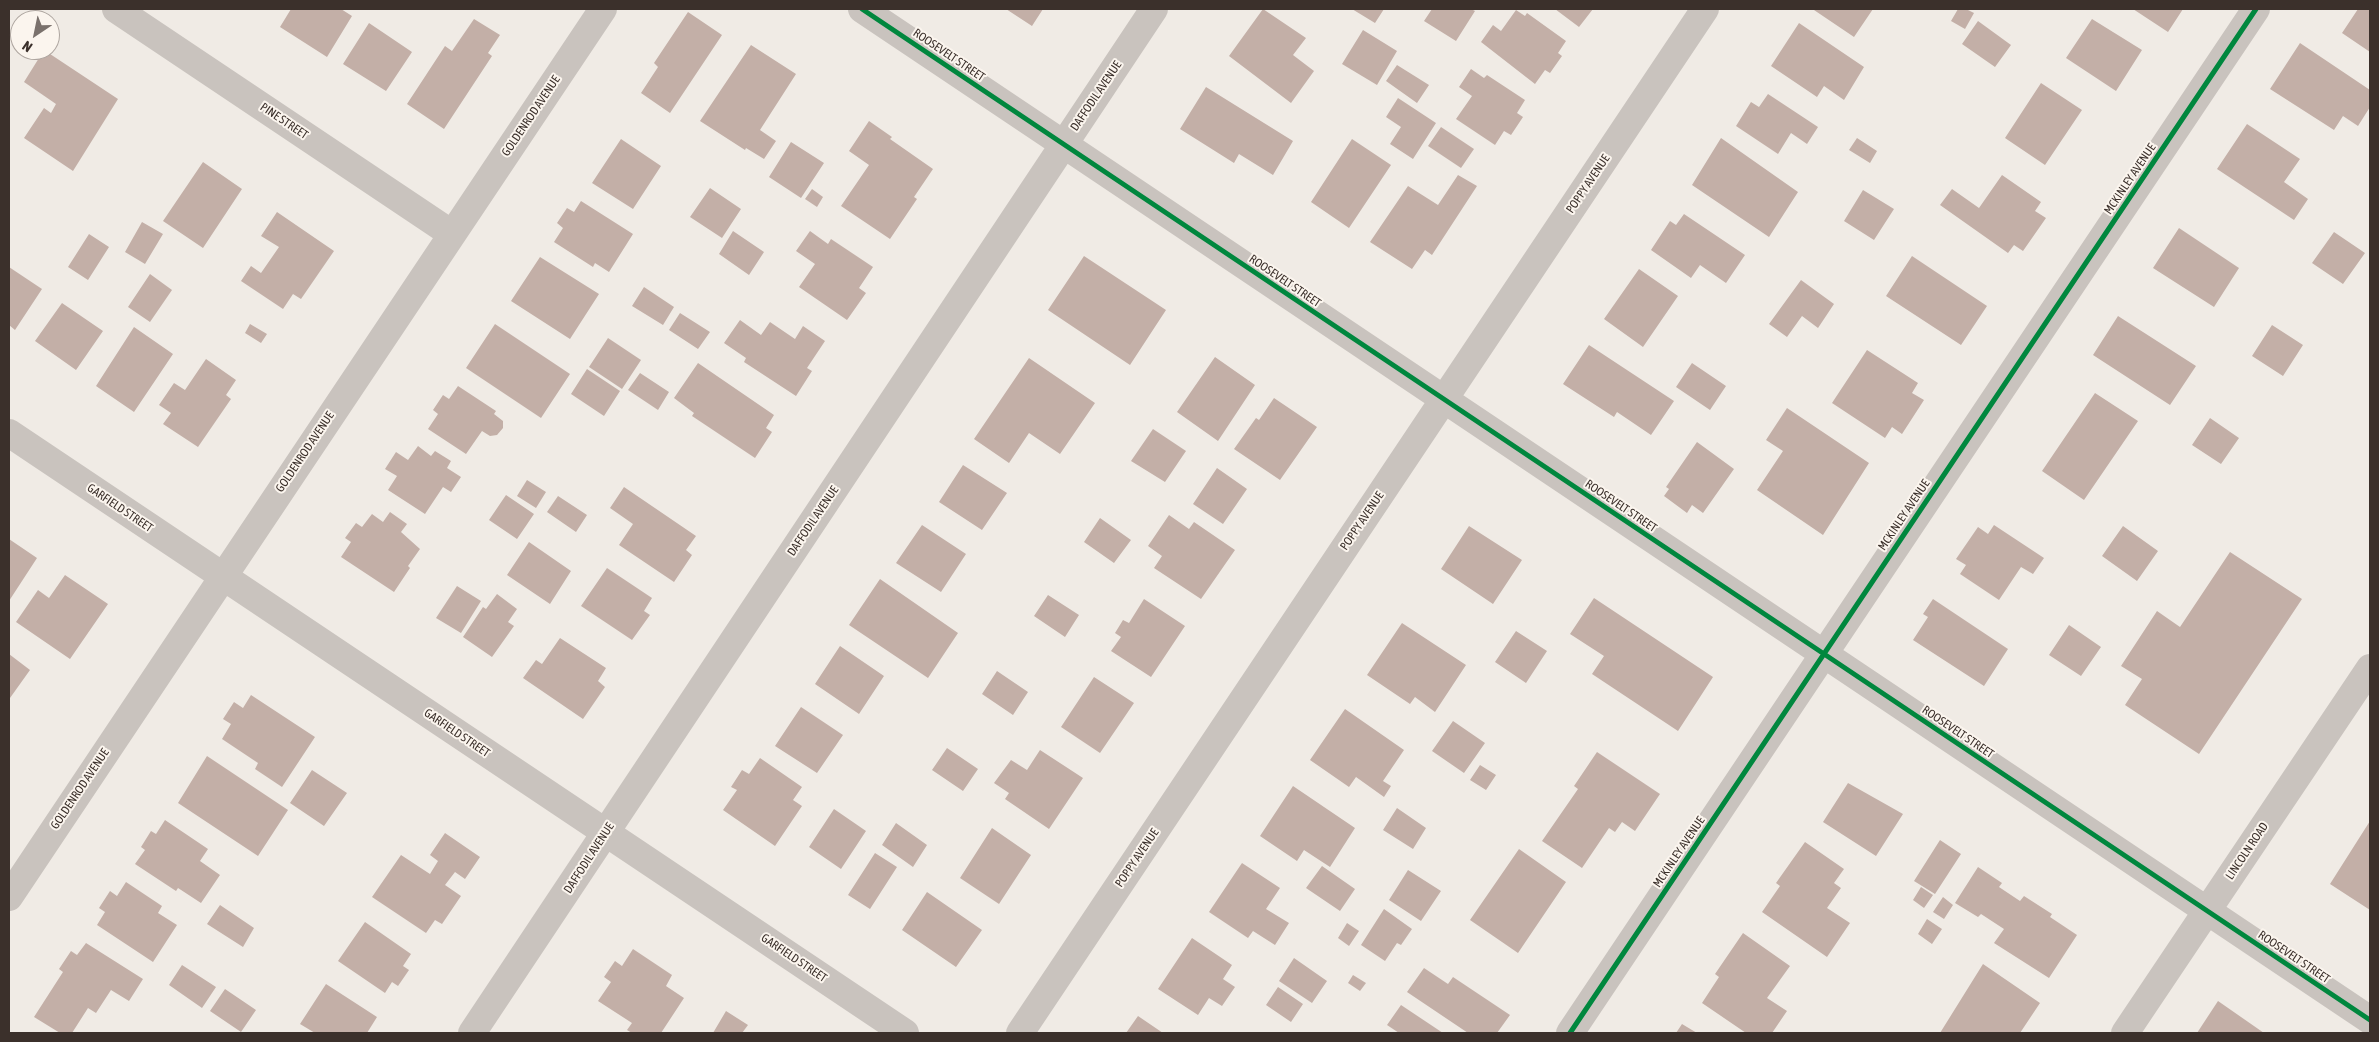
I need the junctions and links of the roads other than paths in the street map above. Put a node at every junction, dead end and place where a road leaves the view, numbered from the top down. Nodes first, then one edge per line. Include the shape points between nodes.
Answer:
1 (116, 9) edge
2 (603, 9) edge
3 (862, 9) edge
4 (1154, 9) edge
5 (1705, 9) edge
6 (2256, 9) edge
7 (1064, 144) junction
8 (452, 234) junction
9 (1444, 399) junction
10 (9, 433) edge
11 (222, 576) junction
12 (1823, 654) junction
13 (2370, 668) edge
14 (606, 832) junction
15 (9, 896) edge
16 (2207, 911) junction
17 (2370, 1020) edge
18 (472, 1033) edge
19 (905, 1033) edge
20 (1020, 1033) edge
21 (1570, 1033) edge
22 (2125, 1033) edge

1 - 8 street, PINE STREET
2 - 8 street, GOLDENROD AVENUE
3 - 7 street, ROOSEVELT STREET
4 - 7 street, DAFFODIL AVENUE
5 - 9 street, POPPY AVENUE
6 - 12 street, MCKINLEY AVENUE
7 - 9 street, ROOSEVELT STREET
7 - 14 street, DAFFODIL AVENUE
8 - 11 street, GOLDENROD AVENUE
9 - 12 street, ROOSEVELT STREET
9 - 20 street, POPPY AVENUE
10 - 11 street, GARFIELD STREET
11 - 14 street, GARFIELD STREET
11 - 15 street, GOLDENROD AVENUE
12 - 16 street, ROOSEVELT STREET
12 - 21 street, MCKINLEY AVENUE
13 - 16 street, LINCOLN ROAD
14 - 18 street, DAFFODIL AVENUE
14 - 19 street, GARFIELD STREET
16 - 17 street, ROOSEVELT STREET
16 - 22 street, LINCOLN ROAD

